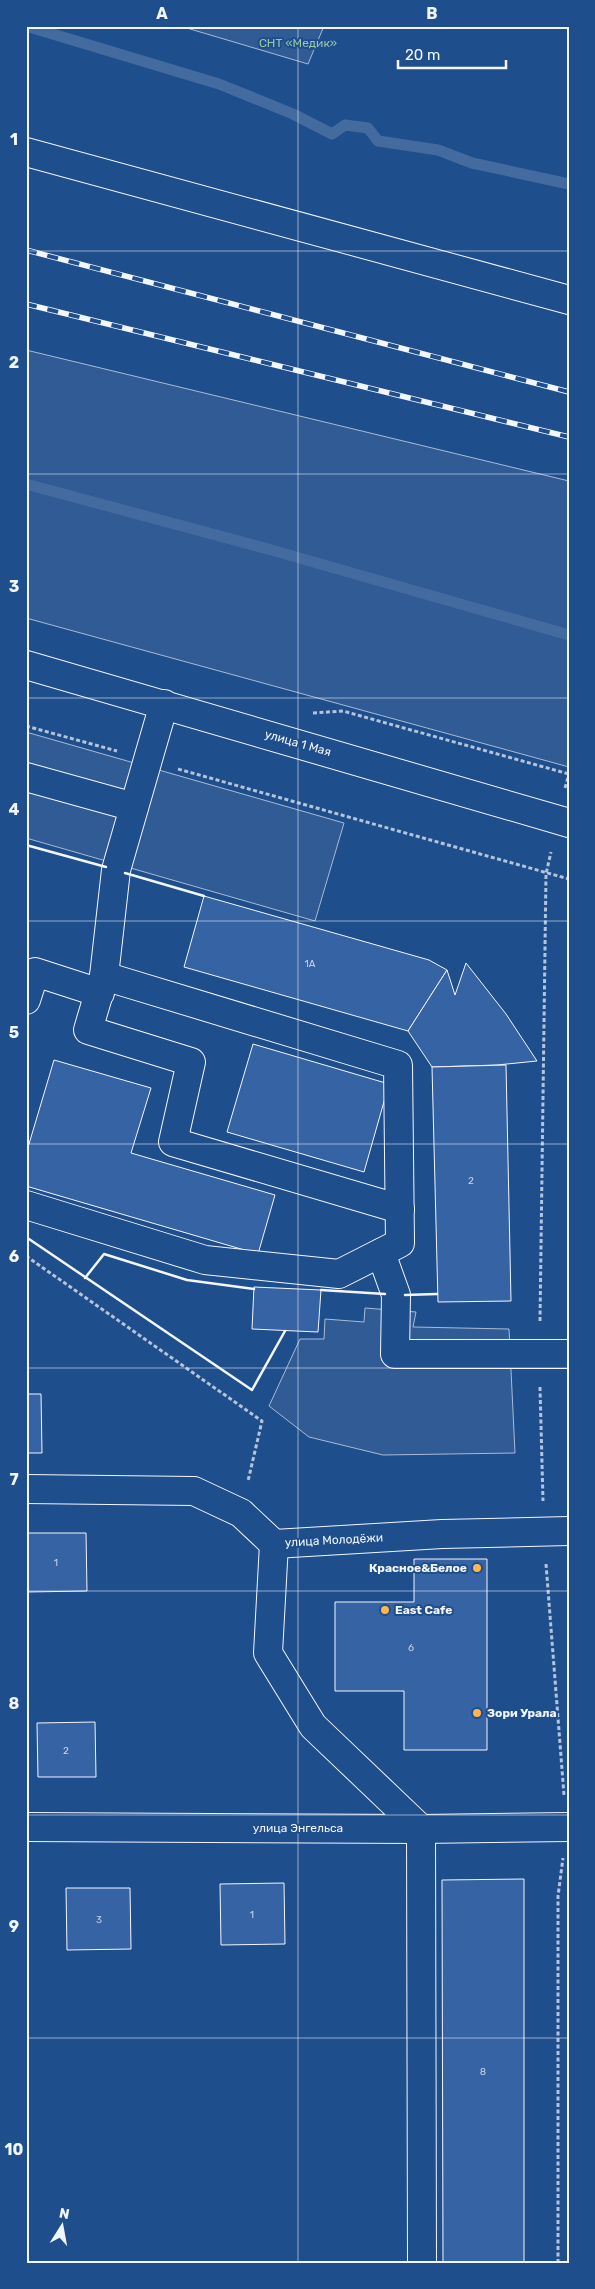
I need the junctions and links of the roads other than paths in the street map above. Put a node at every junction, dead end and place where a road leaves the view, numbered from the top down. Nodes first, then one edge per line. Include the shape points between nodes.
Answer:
1 (26, 152) edge
2 (569, 300) edge
3 (26, 664) edge
4 (164, 704) junction
5 (26, 777) edge
6 (134, 807) junction
7 (569, 823) edge
8 (102, 984) junction
9 (26, 1000) edge
10 (26, 1205) edge
11 (400, 1209) junction
12 (381, 1253) junction
13 (569, 1354) edge
14 (26, 1489) edge
15 (569, 1531) edge
16 (274, 1544) junction
17 (26, 1827) edge
18 (569, 1827) edge
19 (421, 1829) junction
20 (422, 2263) edge

1 - 2 street
3 - 4 street, улица 1 Мая
4 - 6 street
4 - 7 street, улица 1 Мая
5 - 6 street
6 - 8 street via 116,870
8 - 9 street via 35,972
8 - 11 street via 398,1066
8 - 11 street via 88,1030 190,1062 173,1142
10 - 12 street via 205,1260 339,1274
11 - 12 street via 400,1243
12 - 13 street via 396,1295 395,1354
14 - 16 street, улица Молодёжи via 194,1491 241,1512
15 - 16 street, улица Молодёжи via 442,1534
16 - 19 street via 268,1654 313,1726
17 - 19 street, улица Энгельса
18 - 19 street, улица Энгельса
19 - 20 street

